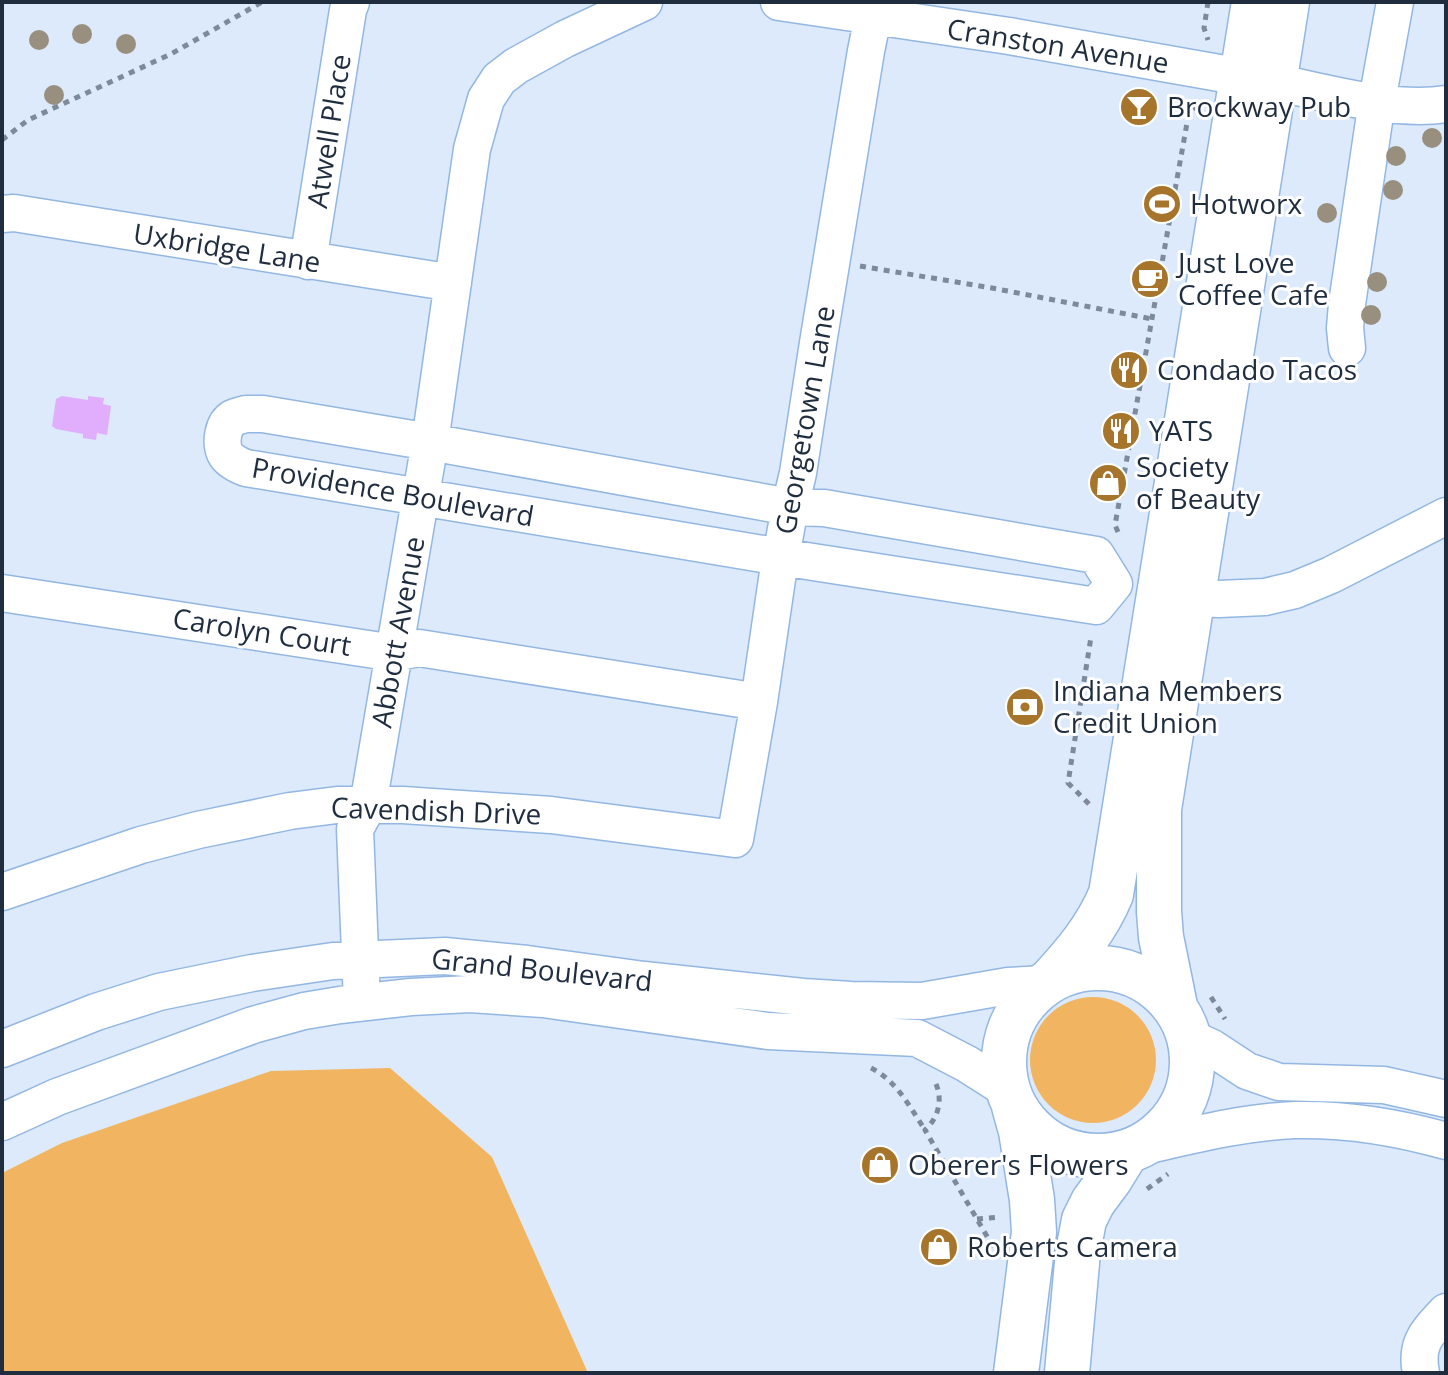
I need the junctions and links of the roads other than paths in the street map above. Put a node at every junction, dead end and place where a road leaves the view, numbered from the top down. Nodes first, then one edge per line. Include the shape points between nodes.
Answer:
1 (351, 2) edge
2 (644, 2) edge
3 (779, 2) edge
4 (1254, 2) edge
5 (1287, 2) edge
6 (1395, 2) edge
7 (875, 9) edge
8 (1243, 70) junction
9 (1377, 101) junction
10 (1446, 104) edge
11 (2, 214) edge
12 (308, 261) junction
13 (453, 283) junction
14 (1347, 348) dead end
15 (430, 442) junction
16 (421, 497) junction
17 (790, 507) junction
18 (1446, 516) edge
19 (781, 557) junction
20 (1114, 584) junction
21 (2, 593) edge
22 (1176, 594) junction
23 (394, 653) junction
24 (759, 702) junction
25 (368, 805) junction
26 (735, 839) joint
27 (2, 892) edge
28 (361, 960) junction
29 (1047, 983) junction
30 (362, 1002) junction
31 (1200, 1015) junction
32 (2, 1049) edge
33 (1010, 1097) junction
34 (1446, 1099) edge
35 (2, 1122) edge
36 (1446, 1141) edge
37 (1147, 1157) junction
38 (1446, 1312) edge
39 (1016, 1373) edge
40 (1067, 1373) edge
41 (1421, 1373) edge

1 - 12 street, Atwell Place
2 - 13 street, Abbott Avenue via 516,66 486,99 472,149
3 - 7 street, Cranston Avenue
4 - 8 main road
5 - 8 main road
6 - 9 street
7 - 8 street, Cranston Avenue via 1022,38
7 - 17 street, Georgetown Lane
8 - 9 street, Cranston Avenue
8 - 22 main road
9 - 10 street, Cranston Avenue
9 - 14 street via 1347,304
11 - 12 street, Uxbridge Lane
12 - 13 street, Uxbridge Lane
13 - 15 street, Abbott Avenue
15 - 16 street, Abbott Avenue
15 - 16 street, Providence Boulevard via 263,414 232,418 225,428 225,453 246,468
15 - 17 street, Providence Boulevard
16 - 19 street, Providence Boulevard
16 - 23 street, Abbott Avenue
17 - 19 street, Georgetown Lane
17 - 20 street, Providence Boulevard via 824,508 1096,555
18 - 22 street via 1295,590 1219,599
19 - 20 street, Providence Boulevard via 1096,606
19 - 24 street, Georgetown Lane
20 - 22 street
21 - 23 street, Carolyn Court
22 - 29 main road via 1111,894 1095,927
22 - 31 main road via 1159,809 1159,912 1161,937
23 - 24 street, Carolyn Court via 419,648
23 - 25 street, Abbott Avenue
24 - 26 street, Georgetown Lane
25 - 26 street, Cavendish Drive via 551,815
25 - 27 street, Cavendish Drive via 290,811 198,830
25 - 28 street, Abbott Avenue via 355,829
28 - 29 street, Grand Boulevard via 445,956 851,1000 922,1001
28 - 30 street, Abbott Avenue
28 - 32 street, Grand Boulevard via 252,973 159,992
29 - 31 main road via 1083,969 1117,969 1150,982
29 - 33 main road via 1023,1005 1009,1031 1004,1061
30 - 33 street, Grand Boulevard via 470,994 543,999 768,1031 904,1036 923,1040 967,1064
30 - 35 street, Grand Boulevard via 253,1025
31 - 34 street via 1212,1048 1247,1071 1279,1082 1384,1085
31 - 37 main road via 1190,1088
33 - 37 main road via 1023,1120 1052,1145 1088,1156
33 - 39 main road via 1021,1131 1034,1232
36 - 37 street via 1345,1121 1293,1120 1206,1132
37 - 40 main road via 1110,1179 1084,1220
38 - 41 street via 1423,1339

